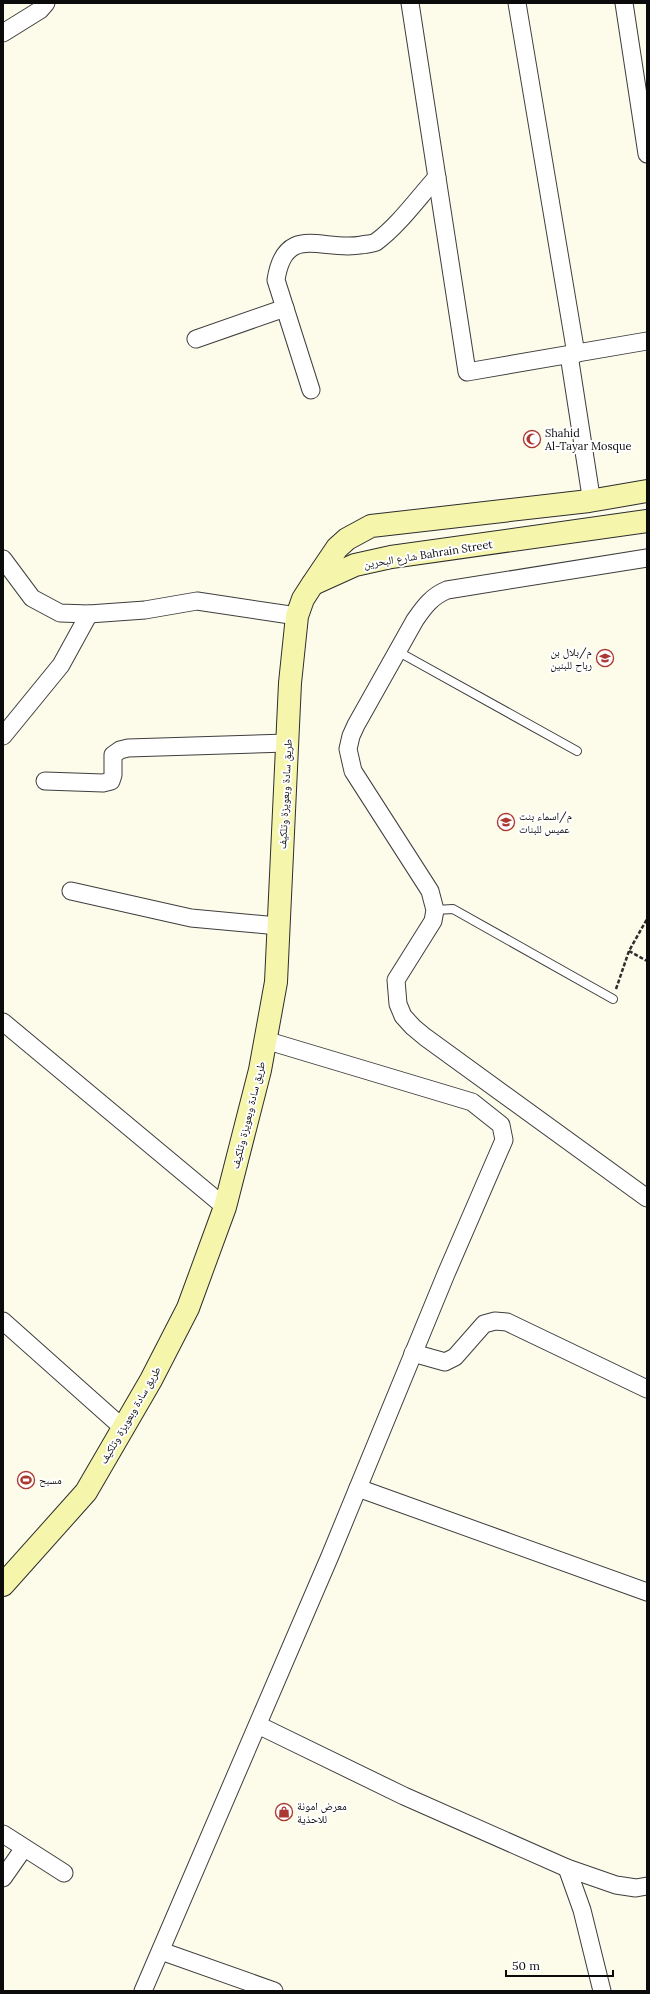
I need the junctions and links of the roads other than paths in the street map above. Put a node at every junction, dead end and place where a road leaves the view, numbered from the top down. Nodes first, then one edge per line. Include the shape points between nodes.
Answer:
1 (46, 3) edge
2 (410, 3) edge
3 (517, 3) edge
4 (624, 3) edge
5 (3, 33) edge
6 (647, 154) edge
7 (438, 177) junction
8 (285, 308) junction
9 (196, 339) dead end
10 (647, 341) edge
11 (572, 355) junction
12 (312, 390) dead end
13 (647, 491) edge
14 (589, 501) junction
15 (427, 519) junction
16 (647, 522) edge
17 (425, 554) junction
18 (647, 558) edge
19 (3, 559) edge
20 (312, 585) junction
21 (89, 614) junction
22 (297, 616) junction
23 (397, 651) junction
24 (3, 736) edge
25 (287, 743) junction
26 (577, 751) dead end
27 (45, 781) dead end
28 (71, 890) dead end
29 (435, 910) junction
30 (278, 926) junction
31 (612, 999) road end
32 (3, 1022) edge
33 (265, 1040) junction
34 (647, 1198) edge
35 (225, 1206) junction
36 (3, 1321) edge
37 (413, 1353) junction
38 (647, 1389) edge
39 (123, 1428) junction
40 (358, 1488) junction
41 (3, 1585) edge
42 (647, 1592) edge
43 (258, 1725) junction
44 (3, 1834) edge
45 (24, 1848) junction
46 (567, 1868) junction
47 (64, 1873) dead end
48 (3, 1878) edge
49 (647, 1886) edge
50 (161, 1951) junction
51 (144, 1991) edge
52 (274, 1991) edge
53 (602, 1991) edge

1 - 5 street via 40,10
2 - 7 street
3 - 11 street
4 - 6 street
7 - 8 street via 375,243 351,247 312,242 296,245 285,253 279,263 276,280
7 - 11 street via 467,372
8 - 9 street
8 - 12 street
10 - 11 street
11 - 14 street via 590,490
13 - 14 main road
14 - 15 main road
15 - 17 main road via 414,532 412,538 414,545
15 - 20 main road via 388,523 360,531 338,548
16 - 17 main road, شارع البحرين Bahrain Street
17 - 20 main road, شارع البحرين Bahrain Street via 391,557 355,565
18 - 23 street via 447,590 438,594 423,608
19 - 21 street via 32,598 60,613
20 - 22 main road, طريق سادة وبعويزة وتلكيف via 303,599
21 - 22 street via 145,610 197,601
21 - 24 street via 61,665
22 - 25 main road, طريق سادة وبعويزة وتلكيف
23 - 26 lane
23 - 29 street via 351,736 349,760 353,771 428,886
25 - 27 street via 128,748 113,755 111,781
25 - 30 main road, طريق سادة وبعويزة وتلكيف
28 - 30 street via 191,918
29 - 31 lane via 453,909
29 - 34 street via 428,930 396,980 398,1004 403,1016 425,1037
30 - 33 main road, طريق سادة وبعويزة وتلكيف via 276,982
32 - 35 street
33 - 35 main road, طريق سادة وبعويزة وتلكيف via 260,1070
33 - 37 street via 472,1102 501,1125 504,1140
35 - 39 main road, طريق سادة وبعويزة وتلكيف via 188,1308
36 - 39 street
37 - 38 street via 444,1362 455,1358 484,1324 507,1322
37 - 40 street
39 - 41 main road, طريق سادة وبعويزة وتلكيف via 86,1492
40 - 42 street
40 - 43 street
43 - 46 street via 404,1796
43 - 50 street
44 - 45 street
45 - 47 street
45 - 48 street
46 - 49 street via 616,1885 636,1888
46 - 53 street via 582,1910
50 - 51 street
50 - 52 street

